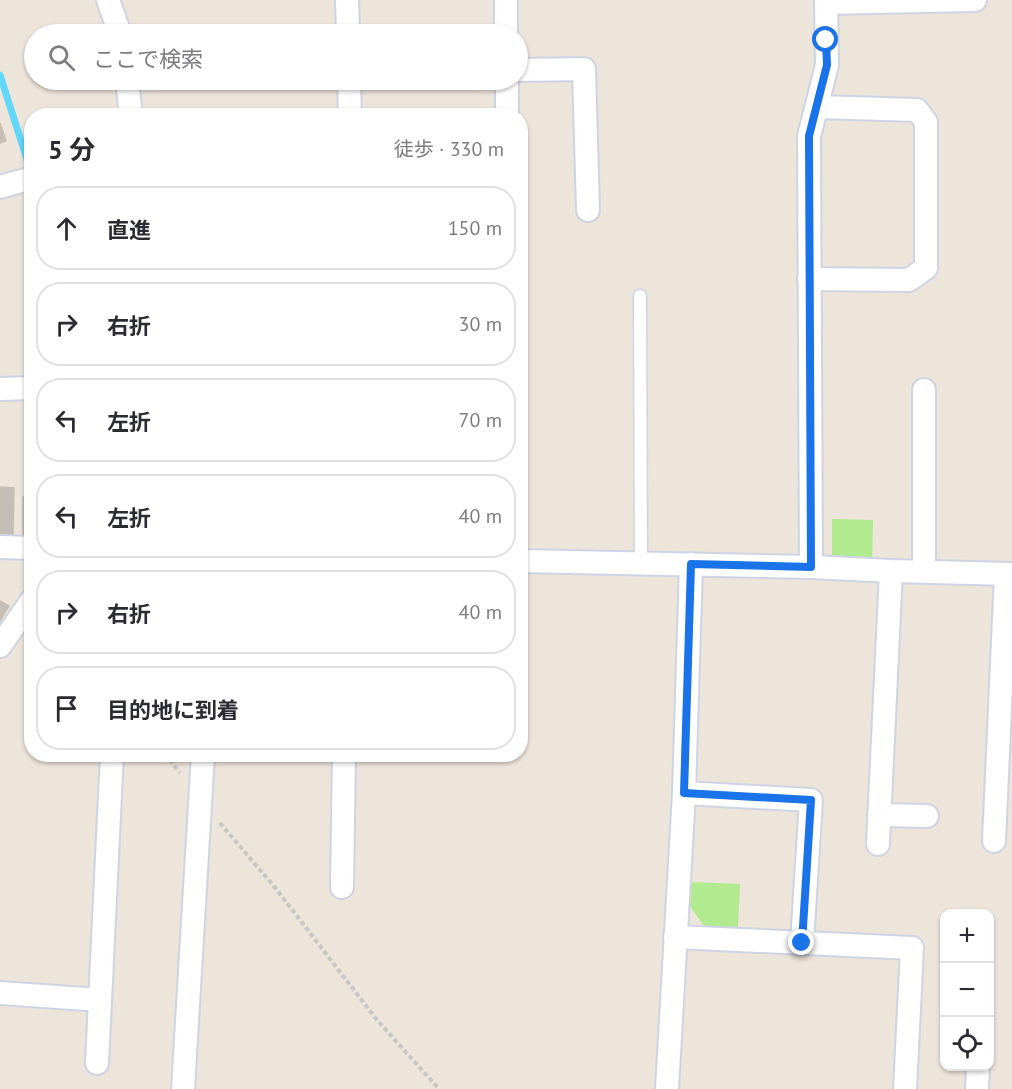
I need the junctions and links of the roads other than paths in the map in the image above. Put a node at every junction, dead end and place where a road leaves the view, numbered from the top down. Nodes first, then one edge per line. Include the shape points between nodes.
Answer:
1 (108, 0) edge
2 (348, 0) edge
3 (506, 0) edge
4 (975, 0) edge
5 (826, 1) edge
6 (116, 24) edge
7 (348, 24) edge
8 (506, 24) edge
9 (528, 70) edge
10 (128, 90) edge
11 (349, 90) edge
12 (507, 90) edge
13 (817, 107) junction
14 (130, 108) edge
15 (350, 108) edge
16 (507, 108) edge
17 (24, 180) edge
18 (0, 187) edge
19 (588, 210) dead end
20 (809, 279) junction
21 (640, 296) dead end
22 (24, 388) edge
23 (0, 390) edge
24 (924, 390) dead end
25 (0, 547) edge
26 (24, 548) edge
27 (528, 561) edge
28 (641, 563) junction
29 (691, 564) junction
30 (811, 567) junction
31 (891, 571) junction
32 (924, 571) junction
33 (1009, 574) edge
34 (24, 612) edge
35 (0, 646) edge
36 (112, 762) edge
37 (203, 762) edge
38 (344, 762) edge
39 (684, 793) junction
40 (879, 815) junction
41 (927, 816) dead end
42 (994, 841) dead end
43 (878, 844) dead end
44 (342, 887) dead end
45 (675, 937) junction
46 (802, 943) junction
47 (0, 993) edge
48 (100, 1000) junction
49 (97, 1064) dead end
50 (978, 1071) edge
51 (183, 1089) edge
52 (667, 1089) edge
53 (905, 1089) edge
54 (977, 1089) edge

1 - 6 street
2 - 7 street
3 - 8 street
4 - 5 street
5 - 13 street via 827,65
9 - 19 street via 584,69
10 - 14 street
11 - 15 street
12 - 16 street
13 - 20 street via 809,136
13 - 20 street via 917,110 926,122 926,268 909,280
17 - 18 street
20 - 30 street
21 - 28 lane
22 - 23 street
24 - 32 street
25 - 26 street
27 - 28 street
28 - 29 street
29 - 30 street
29 - 39 street
30 - 31 street
31 - 32 street
31 - 40 street
32 - 33 street
33 - 42 street
34 - 35 street
36 - 48 street
37 - 51 street
38 - 44 street
39 - 45 street
39 - 46 street via 811,800
40 - 41 street
40 - 43 street
45 - 46 street
45 - 52 street
46 - 53 street via 912,948
47 - 48 street
48 - 49 street
50 - 54 street

